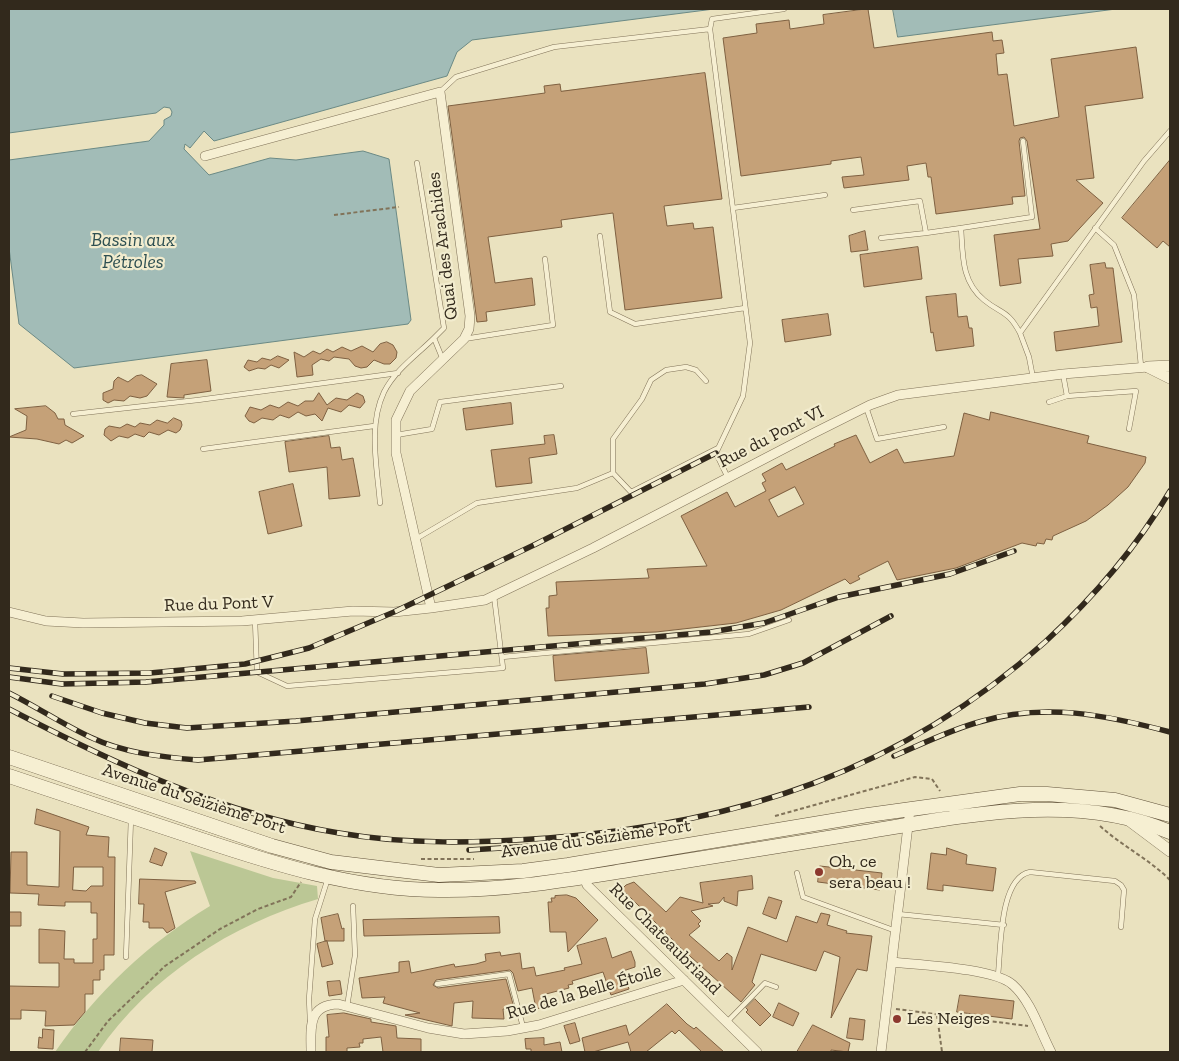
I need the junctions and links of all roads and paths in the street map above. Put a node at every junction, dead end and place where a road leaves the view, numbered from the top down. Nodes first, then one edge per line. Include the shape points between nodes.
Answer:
1 (784, 9) edge
2 (710, 29) junction
3 (440, 92) junction
4 (1170, 131) edge
5 (1023, 141) dead end
6 (205, 156) dead end
7 (417, 163) dead end
8 (825, 195) dead end
9 (399, 207) dead end
10 (733, 208) junction
11 (853, 210) dead end
12 (334, 215) dead end
13 (961, 228) junction
14 (1095, 228) junction
15 (926, 233) junction
16 (600, 236) dead end
17 (881, 238) dead end
18 (545, 259) dead end
19 (745, 308) junction
20 (1020, 333) junction
21 (434, 338) junction
22 (464, 339) junction
23 (444, 361) junction
24 (1170, 366) edge
25 (1144, 367) junction
26 (398, 373) junction
27 (1063, 374) junction
28 (1033, 378) junction
29 (1170, 378) edge
30 (706, 381) dead end
31 (561, 386) dead end
32 (1067, 396) junction
33 (1049, 402) dead end
34 (866, 407) junction
35 (73, 414) dead end
36 (374, 426) junction
37 (944, 427) dead end
38 (1129, 429) dead end
39 (396, 435) junction
40 (718, 448) junction
41 (203, 449) dead end
42 (613, 473) junction
43 (728, 478) junction
44 (380, 503) dead end
45 (416, 539) junction
46 (494, 596) junction
47 (432, 608) junction
48 (9, 612) edge
49 (254, 620) junction
50 (789, 620) dead end
51 (502, 657) junction
52 (9, 757) edge
53 (9, 776) edge
54 (942, 805) junction
55 (910, 809) junction
56 (1170, 815) edge
57 (131, 817) junction
58 (768, 818) dead end
59 (1128, 820) junction
60 (908, 825) junction
61 (1100, 826) dead end
62 (1170, 832) edge
63 (1170, 851) edge
64 (418, 859) dead end
65 (476, 860) dead end
66 (308, 872) junction
67 (797, 874) dead end
68 (329, 877) junction
69 (584, 877) junction
70 (1170, 880) edge
71 (353, 906) dead end
72 (898, 914) junction
73 (1004, 925) junction
74 (1121, 928) dead end
75 (896, 931) junction
76 (126, 957) dead end
77 (892, 962) junction
78 (998, 975) junction
79 (684, 980) junction
80 (437, 984) dead end
81 (776, 987) dead end
82 (347, 1006) junction
83 (886, 1008) junction
84 (937, 1015) junction
85 (727, 1022) junction
86 (1036, 1022) junction
87 (311, 1025) junction
88 (523, 1028) junction
89 (84, 1052) edge
90 (311, 1052) edge
91 (757, 1052) edge
92 (881, 1052) edge
93 (942, 1052) edge
94 (1051, 1052) edge

1 - 2 lane via 712,19
2 - 3 lane via 554,47 456,77
2 - 10 lane
3 - 6 street
3 - 22 street, Quai des Arachides via 470,316
4 - 14 lane
5 - 13 lane via 1032,217
7 - 21 lane via 444,328
8 - 10 lane
9 - 12 path
10 - 19 lane
11 - 15 lane via 920,201
13 - 15 lane
13 - 20 lane via 965,275 983,299 1009,315
14 - 20 lane
14 - 25 lane via 1114,245 1134,295
15 - 17 lane
16 - 19 lane via 610,312 635,324
18 - 22 lane via 553,325
19 - 40 lane via 750,343 743,396
20 - 28 lane
21 - 23 lane
21 - 26 lane
22 - 23 street, Quai des Arachides
23 - 39 street, Quai des Arachides via 410,391 396,420
24 - 25 street
25 - 27 street, Rue du Pont VI
25 - 29 street
26 - 35 lane
26 - 36 lane via 385,391
27 - 28 street, Rue du Pont VI
27 - 32 lane
28 - 34 street, Rue du Pont VI via 898,395
30 - 42 lane via 696,370 686,367 666,370 651,380 642,399 613,438
31 - 39 lane via 440,402 432,429
32 - 33 lane
32 - 38 lane via 1136,392
34 - 37 lane via 877,439
34 - 43 street, Rue du Pont VI
36 - 41 lane
36 - 44 lane
39 - 45 street, Quai des Arachides via 396,453
40 - 42 lane via 632,492
40 - 43 lane via 716,453
42 - 45 lane via 576,488 477,504
43 - 46 street, Rue du Pont VI
45 - 47 street, Quai des Arachides
46 - 47 street, Rue du Pont VI
46 - 51 lane
47 - 49 street, Rue du Pont V
48 - 49 street, Rue du Pont V via 46,621 83,624
49 - 51 lane via 257,672 287,686 502,668
50 - 51 lane via 749,634
52 - 55 main road, Avenue du Seizième Port via 280,848 331,862 439,875 523,871 568,865
53 - 57 main road, Avenue du Seizième Port
54 - 55 main road, Avenue du Seizième Port
54 - 56 main road, Avenue du Seizième Port via 1020,794 1047,794 1115,800
54 - 58 path via 940,788 932,779 915,778
55 - 60 street
57 - 66 main road, Avenue du Seizième Port
57 - 76 lane
59 - 60 main road, Avenue du Seizième Port via 1091,812 1027,808
59 - 62 main road, Avenue du Seizième Port
59 - 63 street
60 - 69 main road, Avenue du Seizième Port
60 - 72 street
61 - 70 path
64 - 65 path
66 - 68 main road, Avenue du Seizième Port
66 - 89 path via 291,897 258,909 220,929 164,966 108,1021
67 - 75 lane via 803,897
68 - 69 main road, Avenue du Seizième Port via 392,887 439,890 529,885
68 - 87 lane via 315,919 309,999
69 - 79 street, Rue Chateaubriand via 587,884
71 - 82 lane via 355,955
72 - 73 lane
72 - 75 street
73 - 74 lane via 1010,888 1015,880 1030,872 1121,884 1124,890
73 - 78 lane
75 - 77 street
77 - 78 street
77 - 83 street
78 - 86 street via 1014,985
79 - 85 street, Rue Chateaubriand
79 - 88 street, Rue de la Belle Étoile
80 - 88 lane via 510,974
81 - 85 lane via 765,983
82 - 87 street, Rue de la Belle Étoile via 326,1004 317,1012
82 - 88 street, Rue de la Belle Étoile via 428,1028 464,1034
83 - 84 path
83 - 92 street
84 - 86 path via 1026,1027
84 - 93 path
85 - 91 street, Rue Chateaubriand
86 - 94 street
87 - 90 street

